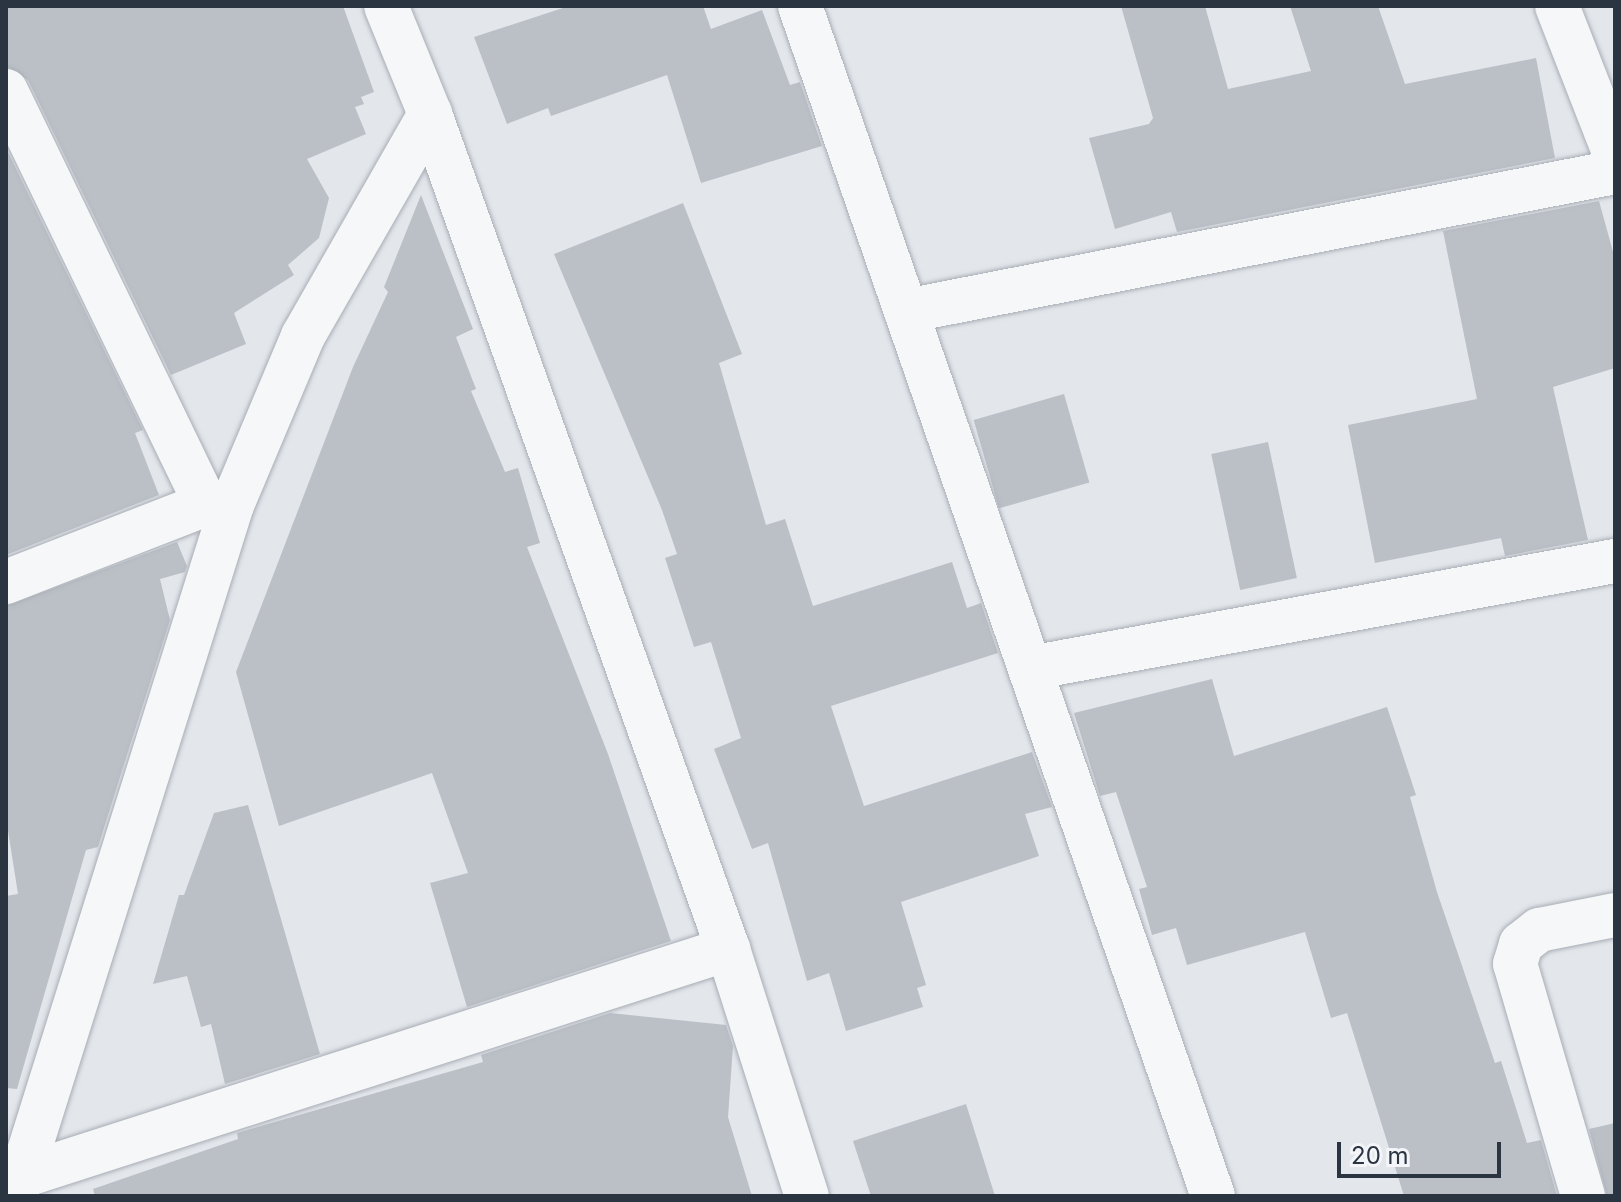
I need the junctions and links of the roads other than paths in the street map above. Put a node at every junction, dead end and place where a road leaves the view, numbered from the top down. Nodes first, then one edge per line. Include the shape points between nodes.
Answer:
1 (386, 6) edge
2 (800, 6) edge
3 (1557, 6) edge
4 (6, 91) edge
5 (430, 114) junction
6 (1615, 155) edge
7 (1615, 172) edge
8 (906, 311) junction
9 (219, 504) junction
10 (1615, 561) edge
11 (6, 582) edge
12 (1030, 668) junction
13 (1615, 915) edge
14 (728, 949) junction
15 (18, 1186) edge
16 (807, 1196) edge
17 (1213, 1196) edge
18 (1583, 1196) edge

1 - 5 street
2 - 8 street
3 - 6 street
4 - 9 street
5 - 9 street via 303,336
5 - 14 street
7 - 8 street
8 - 12 street
9 - 11 street
9 - 15 street
10 - 12 street
12 - 17 street
13 - 18 street via 1539,930 1521,944 1515,964
14 - 15 street
14 - 16 street

